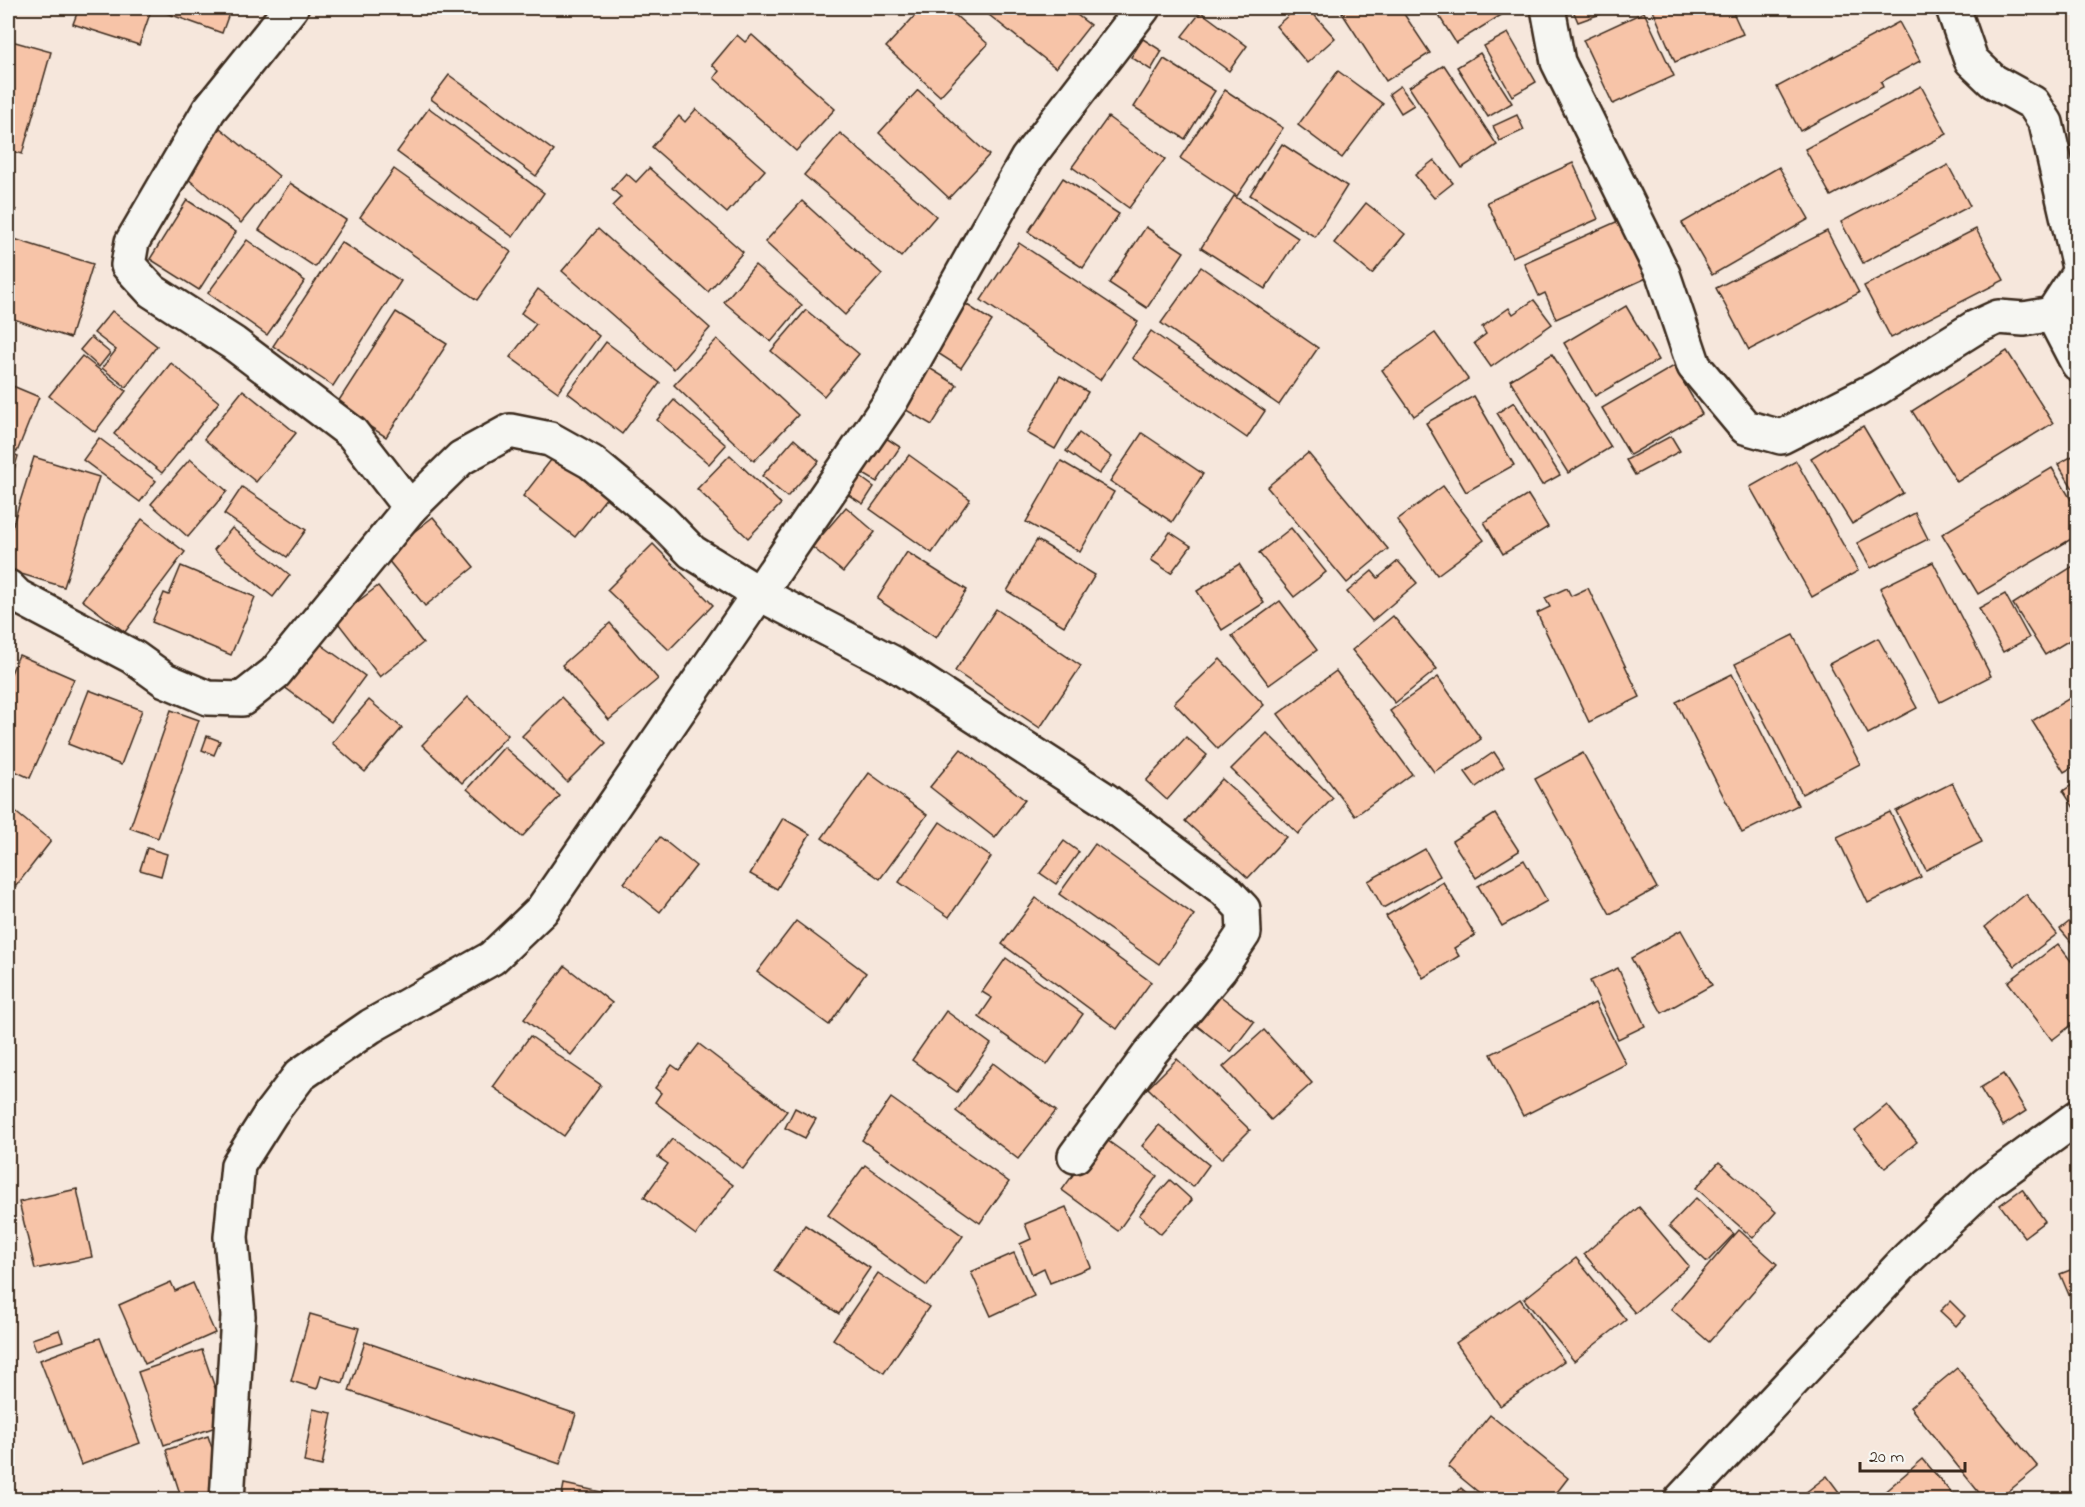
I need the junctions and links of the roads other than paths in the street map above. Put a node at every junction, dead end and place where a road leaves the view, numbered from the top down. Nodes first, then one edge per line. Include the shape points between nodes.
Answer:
1 (291, 8) edge
2 (1143, 8) edge
3 (1548, 8) edge
4 (1953, 8) edge
5 (2078, 263) edge
6 (2078, 274) edge
7 (2052, 314) junction
8 (2078, 364) edge
9 (410, 508) junction
10 (8, 587) edge
11 (760, 594) junction
12 (2078, 1117) edge
13 (1075, 1156) dead end
14 (227, 1500) edge
15 (1682, 1500) edge

1 - 9 street via 209,110 132,242 128,265 152,291 233,343 352,433
2 - 11 street via 1027,159 891,401
3 - 7 street via 1558,62 1663,274 1694,366 1744,427 1781,437 1878,388 1998,317 2024,319
4 - 5 street via 1971,60 1993,81 2033,103 2046,123
6 - 7 street
7 - 8 street
9 - 10 street via 275,673 242,699 208,698 165,680 133,657 17,596
9 - 11 street via 461,458 510,431 550,439 591,462 661,520 692,552
11 - 13 street via 893,663 1104,799 1225,890 1243,909 1244,933 1220,969 1151,1052
11 - 14 street via 542,910 492,958 371,1026 300,1075 238,1166 231,1238 238,1316
12 - 15 street via 1986,1184 1908,1258

